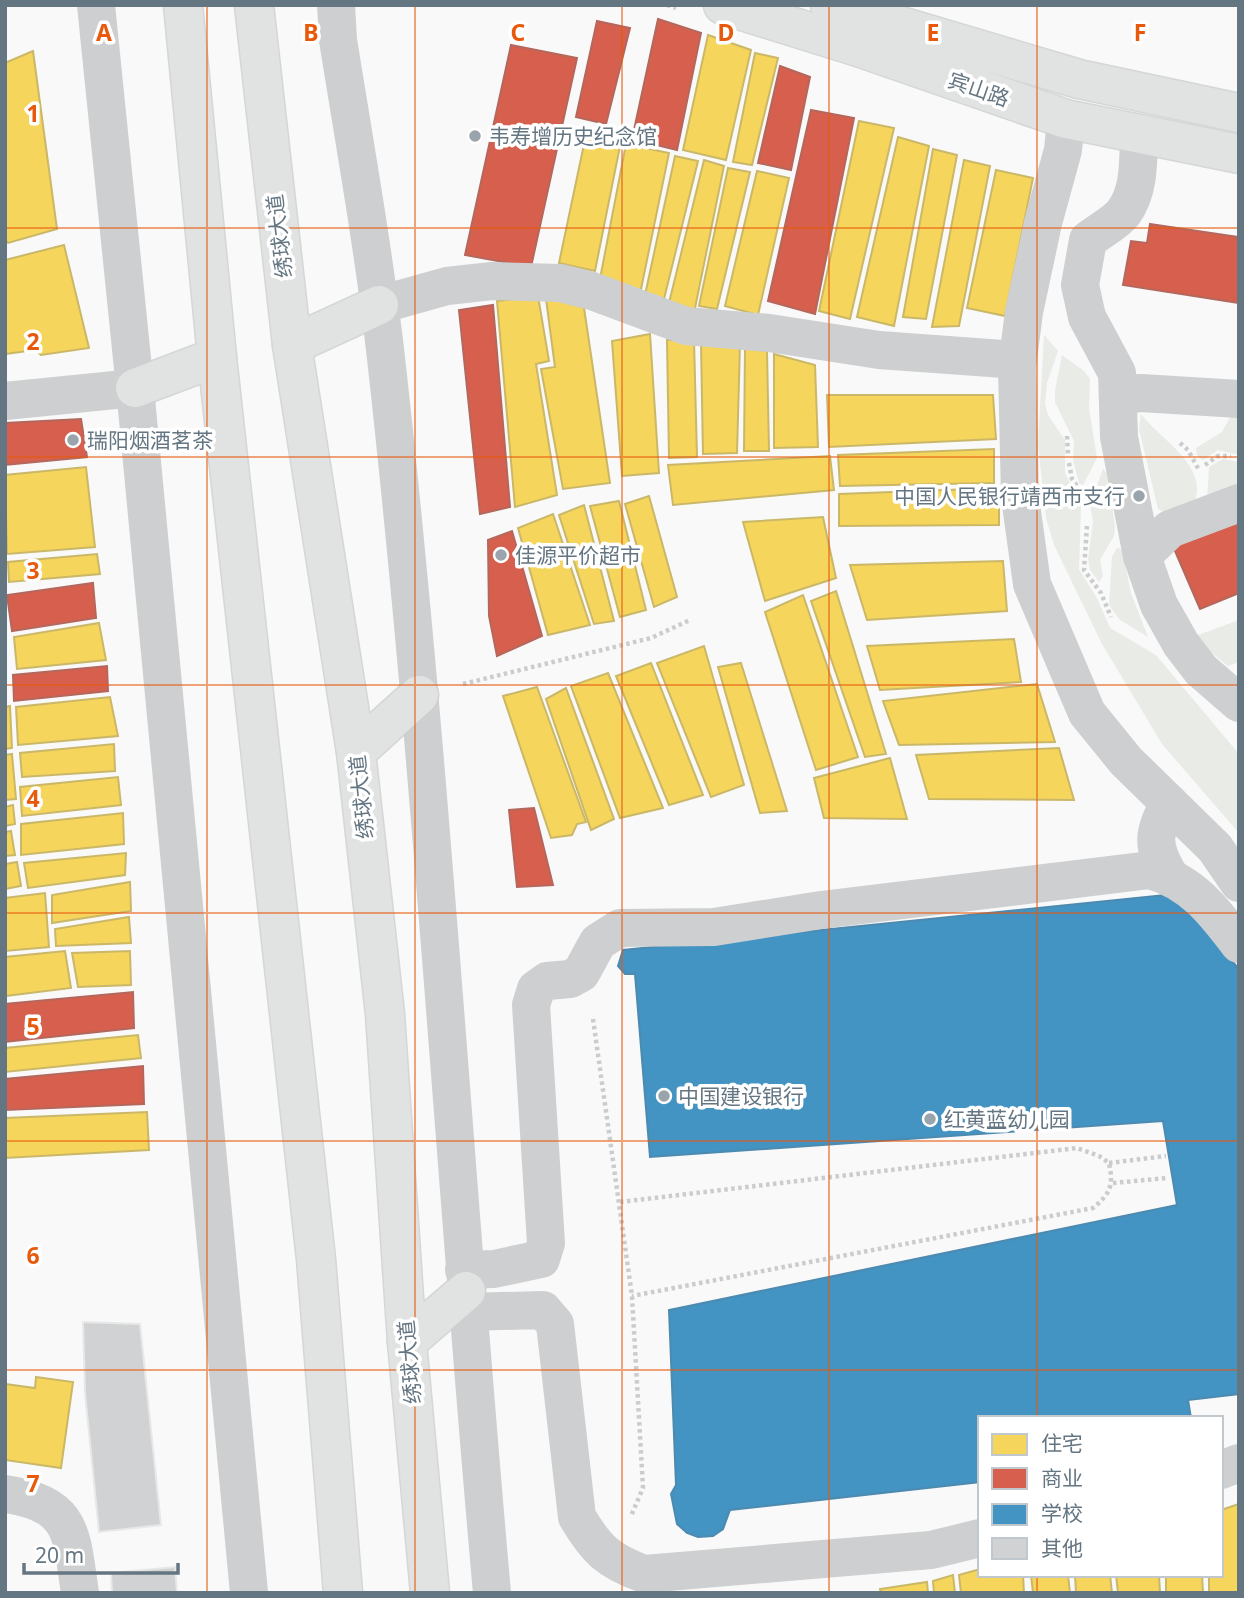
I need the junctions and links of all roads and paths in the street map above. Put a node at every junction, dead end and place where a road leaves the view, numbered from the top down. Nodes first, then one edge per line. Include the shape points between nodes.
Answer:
1 (96, 5) edge
2 (183, 5) edge
3 (254, 5) edge
4 (337, 5) edge
5 (723, 5) edge
6 (830, 5) edge
7 (1239, 113) edge
8 (1066, 119) junction
9 (1139, 135) junction
10 (1239, 154) edge
11 (379, 305) junction
12 (292, 345) junction
13 (217, 357) junction
14 (1018, 360) junction
15 (135, 388) junction
16 (1124, 394) junction
17 (1239, 399) edge
18 (5, 401) edge
19 (1239, 503) edge
20 (1201, 515) junction
21 (1142, 556) junction
22 (690, 620) dead end
23 (437, 690) junction
24 (1237, 698) edge
25 (356, 752) junction
26 (1169, 803) junction
27 (1169, 875) junction
28 (1239, 883) edge
29 (1239, 944) edge
30 (581, 973) junction
31 (1166, 1156) dead end
32 (1109, 1163) junction
33 (1167, 1178) dead end
34 (1114, 1184) junction
35 (620, 1202) junction
36 (465, 1291) junction
37 (632, 1296) junction
38 (407, 1342) junction
39 (5, 1494) edge
40 (978, 1538) edge
41 (592, 1543) junction
42 (80, 1593) edge
43 (249, 1593) edge
44 (343, 1593) edge
45 (430, 1593) edge
46 (492, 1593) edge

1 - 15 street
2 - 13 main road
3 - 12 main road, 绣球大道
4 - 11 street via 338,40
5 - 8 main road, 宾山路
6 - 7 main road, 宾山路 via 1079,79
8 - 9 main road, 宾山路
8 - 14 street
9 - 10 main road, 宾山路
9 - 16 street via 1138,172 1131,198 1123,214 1088,240 1080,285 1087,317
11 - 12 main road
11 - 14 street via 447,286 538,281 592,291 686,326 879,350
11 - 23 street
12 - 25 main road, 绣球大道
13 - 15 main road
13 - 44 main road via 315,1245
14 - 26 street via 1020,497 1032,584 1087,713
15 - 18 street
15 - 43 street
16 - 17 street
16 - 20 path via 1188,450 1203,487
16 - 21 street via 1119,437
19 - 20 street
20 - 21 street via 1170,529
21 - 24 street via 1159,605 1181,644 1201,670
22 - 23 path via 651,638
23 - 25 main road
23 - 36 street
25 - 38 main road, 绣球大道 via 385,1014
26 - 27 street via 1157,826 1155,843
26 - 28 street via 1215,848
27 - 29 street via 1201,897
27 - 30 street via 1150,870 714,927 620,928 598,943
30 - 35 path via 589,985
30 - 36 street via 547,981 536,989 531,1005 545,1242 541,1259 494,1269
31 - 32 path
32 - 34 path
32 - 35 path via 1077,1148
33 - 34 path
34 - 37 path via 1093,1208
35 - 37 path
36 - 38 main road
36 - 41 street via 543,1310 555,1324 577,1517
36 - 46 street
37 - 41 path via 643,1488 625,1524
38 - 45 main road, 绣球大道
39 - 42 street via 32,1498 55,1510 72,1538
40 - 41 street via 931,1550 644,1573 615,1563

